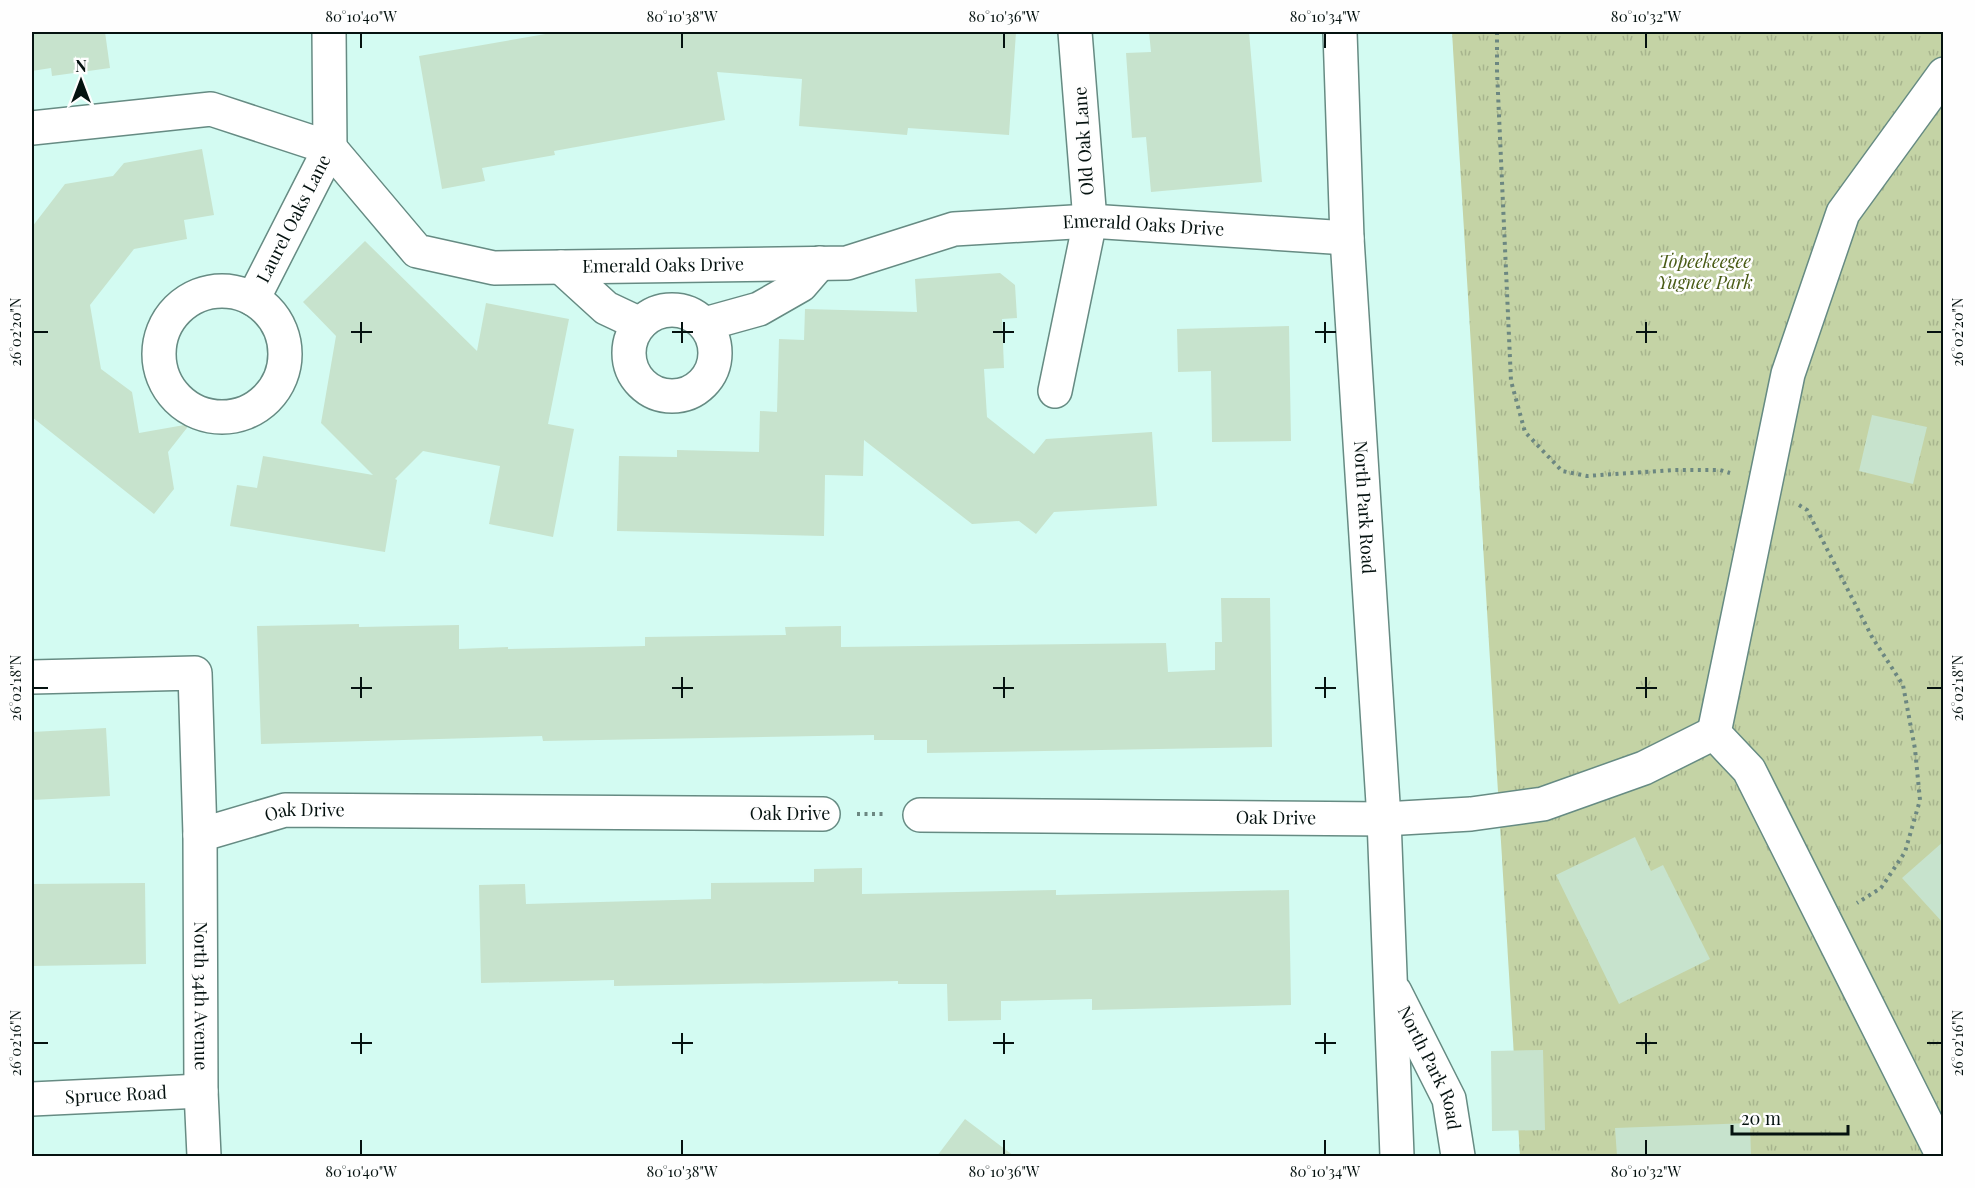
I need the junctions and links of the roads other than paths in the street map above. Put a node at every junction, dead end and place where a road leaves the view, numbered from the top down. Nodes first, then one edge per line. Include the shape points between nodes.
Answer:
1 (329, 32) edge
2 (1075, 32) edge
3 (1340, 32) edge
4 (1944, 74) edge
5 (32, 128) edge
6 (330, 148) junction
7 (1090, 221) junction
8 (1347, 238) junction
9 (820, 263) junction
10 (561, 267) junction
11 (253, 299) dead end
12 (640, 324) junction
13 (705, 324) junction
14 (1055, 392) dead end
15 (32, 677) edge
16 (1714, 733) junction
17 (823, 814) road end
18 (920, 815) road end
19 (1383, 819) junction
20 (200, 835) junction
21 (1390, 982) junction
22 (201, 1091) junction
23 (32, 1099) edge
24 (204, 1156) edge
25 (1397, 1156) edge
26 (1458, 1156) edge
27 (1943, 1156) edge

1 - 6 street, Laurel Oaks Lane
2 - 7 street, Old Oak Lane
3 - 8 street, North Park Road
4 - 16 street via 1843,213 1788,374
5 - 6 street via 211,108
6 - 10 street, Emerald Oaks Drive via 417,251 494,268
6 - 11 street, Laurel Oaks Lane
7 - 8 street, Emerald Oaks Drive
7 - 9 street, Emerald Oaks Drive via 954,229 847,263
7 - 14 street, Old Oak Lane
8 - 19 street, North Park Road
9 - 10 street, Emerald Oaks Drive
9 - 13 street via 801,285 759,309
10 - 12 street via 606,308
12 - 13 street via 664,310 678,310
12 - 13 street via 628,349 629,363 644,386 669,397 697,389 714,365 713,336
15 - 20 street, North 34th Avenue via 195,673
16 - 19 street, Oak Drive via 1644,768 1543,804 1471,814
16 - 27 street via 1749,770
17 - 20 street, Oak Drive via 285,810
18 - 19 street, Oak Drive
19 - 21 street, North Park Road
20 - 22 street, North 34th Avenue
21 - 25 street, North Park Road
21 - 26 street, North Park Road via 1449,1099
22 - 23 street, Spruce Road
22 - 24 street, North 34th Avenue

